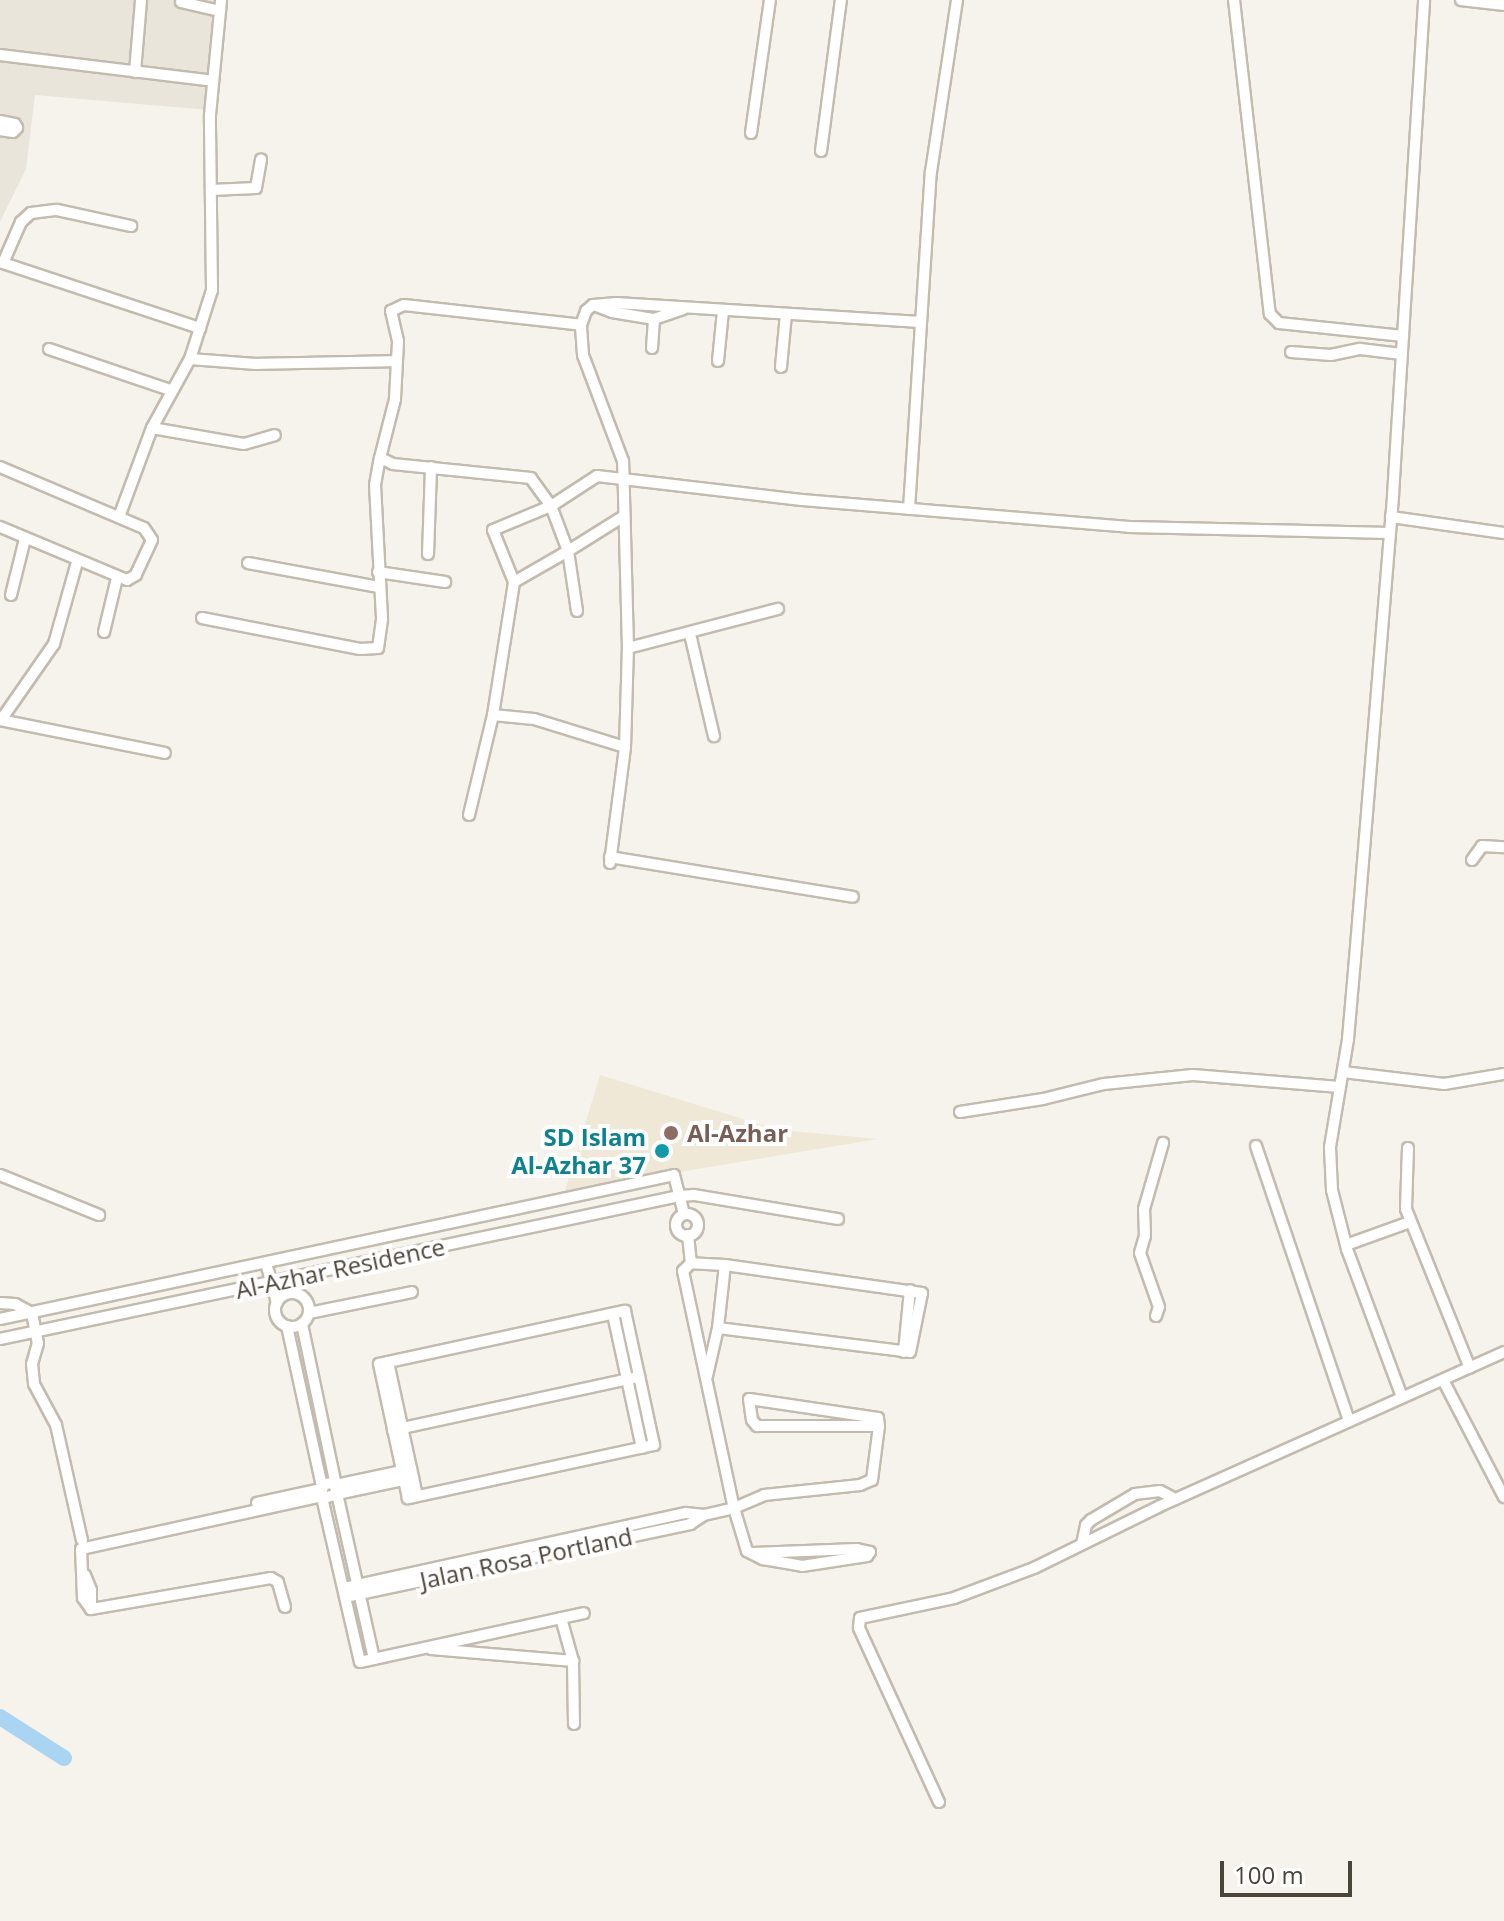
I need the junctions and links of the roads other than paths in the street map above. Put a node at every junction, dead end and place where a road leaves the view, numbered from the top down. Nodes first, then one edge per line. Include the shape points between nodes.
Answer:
1 (141, 0) edge
2 (770, 0) edge
3 (841, 0) edge
4 (957, 0) edge
5 (1234, 0) edge
6 (1424, 0) edge
7 (1461, 0) edge
8 (177, 1) edge
9 (1504, 5) edge
10 (221, 6) edge
11 (0, 55) edge
12 (135, 72) junction
13 (206, 80) dead end
14 (0, 121) edge
15 (0, 130) edge
16 (751, 133) dead end
17 (821, 151) dead end
18 (261, 159) dead end
19 (211, 190) junction
20 (131, 226) dead end
21 (1, 262) edge
22 (593, 305) junction
23 (685, 308) junction
24 (723, 311) junction
25 (786, 314) junction
26 (654, 319) junction
27 (919, 322) junction
28 (581, 325) junction
29 (200, 328) junction
30 (1403, 336) junction
31 (652, 348) dead end
32 (49, 349) dead end
33 (1291, 352) dead end
34 (1402, 354) junction
35 (190, 359) junction
36 (397, 361) junction
37 (718, 361) dead end
38 (781, 367) dead end
39 (170, 390) junction
40 (152, 428) junction
41 (275, 435) dead end
42 (380, 458) junction
43 (0, 467) edge
44 (431, 467) junction
45 (622, 481) junction
46 (551, 506) junction
47 (909, 509) junction
48 (624, 516) junction
49 (119, 517) junction
50 (1391, 517) junction
51 (0, 527) edge
52 (1389, 533) junction
53 (1504, 533) edge
54 (25, 539) junction
55 (568, 551) junction
56 (428, 554) dead end
57 (77, 562) junction
58 (248, 563) dead end
59 (378, 572) junction
60 (117, 578) junction
61 (445, 582) dead end
62 (514, 582) junction
63 (379, 587) junction
64 (11, 595) dead end
65 (778, 609) dead end
66 (577, 611) dead end
67 (202, 618) dead end
68 (104, 632) dead end
69 (690, 634) junction
70 (628, 648) junction
71 (493, 715) junction
72 (0, 720) edge
73 (714, 736) dead end
74 (625, 747) junction
75 (165, 753) dead end
76 (469, 815) dead end
77 (1504, 847) edge
78 (1472, 860) dead end
79 (853, 897) dead end
80 (1343, 1072) junction
81 (1504, 1074) edge
82 (1340, 1087) junction
83 (960, 1112) dead end
84 (1163, 1143) dead end
85 (1256, 1146) dead end
86 (1408, 1148) dead end
87 (0, 1175) edge
88 (679, 1196) junction
89 (99, 1215) dead end
90 (838, 1219) dead end
91 (1410, 1222) junction
92 (1346, 1245) junction
93 (293, 1257) junction
94 (266, 1263) junction
95 (691, 1263) junction
96 (725, 1265) junction
97 (298, 1278) junction
98 (272, 1284) junction
99 (412, 1292) dead end
100 (302, 1296) junction
101 (0, 1303) edge
102 (277, 1303) junction
103 (48, 1308) junction
104 (31, 1311) junction
105 (309, 1313) junction
106 (1156, 1316) dead end
107 (0, 1319) edge
108 (302, 1324) junction
109 (287, 1326) junction
110 (52, 1327) junction
111 (718, 1328) junction
112 (37, 1331) junction
113 (0, 1339) edge
114 (308, 1351) junction
115 (1504, 1352) edge
116 (293, 1354) junction
117 (1470, 1368) junction
118 (633, 1378) junction
119 (1443, 1380) junction
120 (705, 1382) junction
121 (1402, 1397) junction
122 (1349, 1421) junction
123 (879, 1426) junction
124 (398, 1429) junction
125 (408, 1475) junction
126 (337, 1490) junction
127 (322, 1492) junction
128 (1504, 1497) edge
129 (1175, 1499) junction
130 (257, 1503) dead end
131 (734, 1508) junction
132 (82, 1540) dead end
133 (1082, 1544) junction
134 (749, 1553) junction
135 (358, 1590) junction
136 (345, 1592) junction
137 (285, 1607) dead end
138 (584, 1613) dead end
139 (561, 1618) junction
140 (422, 1648) junction
141 (374, 1659) junction
142 (573, 1661) junction
143 (574, 1724) dead end
144 (939, 1802) dead end

1 - 12 street
2 - 16 street
3 - 17 street
4 - 27 street via 931,172
5 - 30 street via 1271,318
6 - 30 street
7 - 9 street
8 - 10 street
10 - 19 street via 210,115
11 - 12 street
12 - 13 street
14 - 15 street via 17,128
18 - 19 street via 256,188
19 - 29 street via 212,290
20 - 21 street via 57,210 31,213
21 - 29 street
22 - 23 street
22 - 26 street
22 - 28 street
23 - 24 street
23 - 26 street
24 - 25 street
24 - 37 street
25 - 27 street
25 - 38 street
26 - 31 street
27 - 47 street
28 - 36 street via 400,305 391,313
28 - 45 street via 589,376 622,453
29 - 35 street
30 - 34 street
32 - 39 street
33 - 34 street via 1331,355 1360,349
34 - 50 street
35 - 36 street via 256,364
35 - 39 street
36 - 42 street via 395,399
39 - 40 street
40 - 41 street via 244,444
40 - 49 street
42 - 44 street
42 - 59 street via 375,485
43 - 49 street
44 - 46 street via 524,475
44 - 56 street
45 - 46 street via 597,476
45 - 47 street
45 - 48 street
46 - 55 street
46 - 62 street via 493,530
47 - 52 street via 1129,527
48 - 55 street
48 - 70 street
49 - 60 street via 144,528 152,540 136,575
50 - 52 street
50 - 53 street
51 - 54 street
52 - 80 street
54 - 57 street
54 - 64 street
55 - 62 street
55 - 66 street
57 - 60 street
57 - 72 street via 54,644
58 - 63 street
59 - 61 street
59 - 63 street
60 - 68 street
62 - 71 street
63 - 67 street via 382,630 376,649
65 - 69 street
69 - 70 street
69 - 73 street
70 - 74 street
71 - 74 street via 534,719
71 - 76 street
72 - 75 street
74 - 79 street via 610,860
77 - 78 street via 1482,846
80 - 81 street via 1444,1084
80 - 82 street
82 - 83 street via 1193,1075 1104,1084
82 - 92 street via 1330,1164
84 - 106 street via 1144,1209 1140,1253 1159,1307
85 - 122 street
86 - 91 street via 1405,1197
87 - 89 street
88 - 90 street, Al-Azhar Residence
88 - 93 street, Al-Azhar Residence via 674,1175
88 - 95 street via 684,1214 676,1227 688,1235
88 - 97 street, Al-Azhar Residence
91 - 92 street
91 - 117 street
92 - 121 street
93 - 94 street, Al-Azhar Residence
93 - 97 street
94 - 98 street
94 - 103 street, Al-Azhar Residence
95 - 96 street
95 - 120 street via 683,1275
96 - 111 street
96 - 111 street via 923,1296 911,1351
97 - 98 street, Al-Azhar Residence
97 - 100 street
98 - 102 street
98 - 110 street, Al-Azhar Residence
99 - 105 street
100 - 102 street via 288,1294
100 - 105 street
101 - 104 street
102 - 109 street via 277,1319
103 - 104 street, Al-Azhar Residence
103 - 110 street
104 - 107 street, Al-Azhar Residence
104 - 112 street
105 - 108 street
108 - 109 street
108 - 114 street
109 - 116 street
110 - 112 street, Al-Azhar Residence
111 - 120 street
112 - 113 street, Al-Azhar Residence
112 - 132 street via 34,1384 56,1425
114 - 116 street
114 - 126 street
115 - 117 street
116 - 127 street
117 - 119 street
118 - 124 street
118 - 124 street via 613,1314 379,1364
118 - 125 street via 654,1445 408,1498
119 - 121 street
119 - 128 street
120 - 131 street
121 - 122 street
122 - 129 street
123 - 123 street via 757,1426 748,1401 876,1417
123 - 131 street, Jalan Rosa Portland via 869,1483 784,1491
124 - 125 street
125 - 126 street
126 - 127 street
126 - 127 street via 329,1482
126 - 135 street
127 - 130 street
127 - 136 street
127 - 137 street via 81,1549 83,1598 91,1609 268,1578 277,1580
129 - 133 street
129 - 133 street via 1160,1491 1135,1494 1091,1520
131 - 134 street
131 - 135 street, Jalan Rosa Portland via 690,1524
133 - 144 street via 973,1593 858,1620
134 - 134 street via 802,1566 870,1552 857,1549
135 - 136 street, Jalan Rosa Portland
135 - 141 street
136 - 141 street via 360,1662
138 - 139 street
139 - 140 street
139 - 142 street
140 - 141 street
140 - 142 street
142 - 143 street

